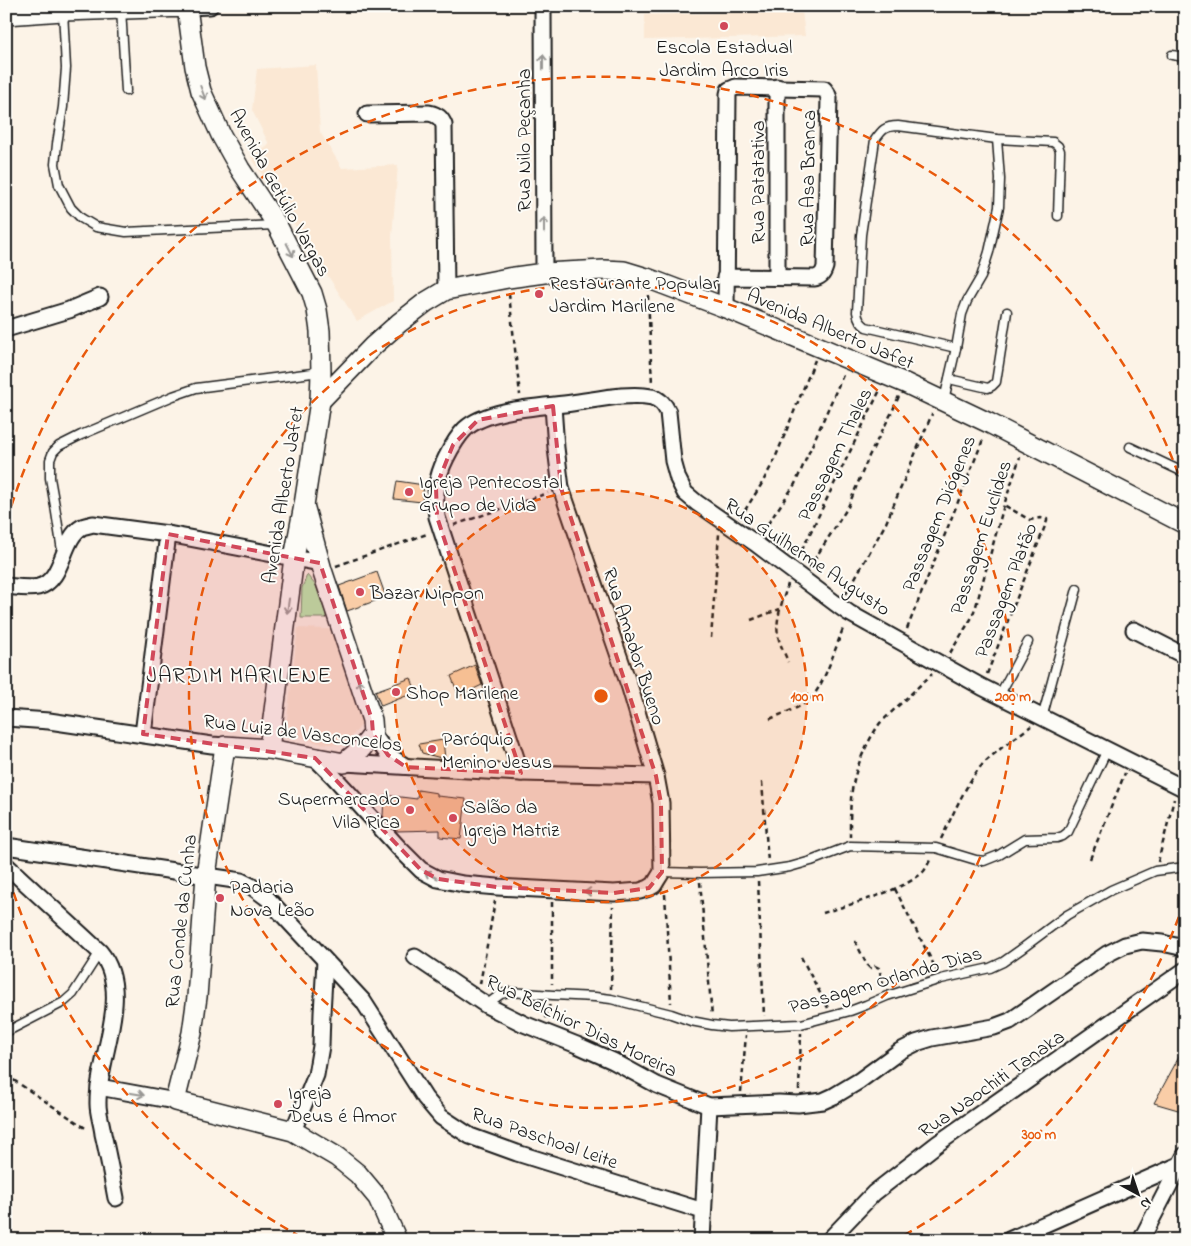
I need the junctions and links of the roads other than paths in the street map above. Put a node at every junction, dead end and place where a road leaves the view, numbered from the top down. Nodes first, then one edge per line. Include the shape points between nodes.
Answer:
1 (210, 6) edge
2 (543, 6) edge
3 (187, 7) edge
4 (121, 9) junction
5 (63, 11) junction
6 (6, 15) edge
7 (1172, 55) dead end
8 (1185, 57) edge
9 (777, 88) junction
10 (126, 91) dead end
11 (366, 114) dead end
12 (997, 139) junction
13 (1058, 216) dead end
14 (277, 225) junction
15 (544, 273) junction
16 (726, 277) junction
17 (777, 277) junction
18 (446, 290) junction
19 (100, 297) dead end
20 (726, 308) junction
21 (1007, 312) dead end
22 (6, 328) edge
23 (956, 348) junction
24 (321, 372) junction
25 (949, 379) junction
26 (320, 400) junction
27 (941, 400) junction
28 (553, 406) junction
29 (1130, 447) dead end
30 (1185, 473) edge
31 (304, 505) junction
32 (1185, 524) edge
33 (168, 534) junction
34 (63, 558) junction
35 (294, 558) junction
36 (320, 563) junction
37 (6, 586) edge
38 (1077, 588) dead end
39 (1134, 630) dead end
40 (1028, 642) dead end
41 (1185, 656) edge
42 (998, 696) junction
43 (6, 718) edge
44 (1042, 718) junction
45 (143, 734) junction
46 (373, 734) junction
47 (225, 746) junction
48 (269, 749) junction
49 (1107, 750) junction
50 (315, 758) junction
51 (344, 763) junction
52 (406, 767) junction
53 (522, 773) junction
54 (656, 776) junction
55 (1181, 788) edge
56 (6, 846) edge
57 (6, 865) edge
58 (1185, 867) edge
59 (663, 872) junction
60 (206, 875) junction
61 (1185, 948) edge
62 (100, 952) junction
63 (415, 957) dead end
64 (325, 961) junction
65 (1185, 970) edge
66 (482, 1002) junction
67 (6, 1032) edge
68 (99, 1088) junction
69 (175, 1101) junction
70 (709, 1106) junction
71 (293, 1131) junction
72 (1182, 1160) edge
73 (116, 1198) dead end
74 (703, 1211) junction
75 (396, 1240) edge
76 (702, 1240) edge
77 (830, 1240) edge
78 (1009, 1240) edge
79 (1141, 1240) edge

1 - 3 street
15 -> 2 street, Rua Nilo Peçanha
3 - 4 street
3 -> 14 street, Avenida Getúlio Vargas via 201,91 240,169
4 - 5 street
4 - 10 lane
5 - 6 street
5 - 14 lane via 64,107 55,164 59,185 71,208 96,227 126,232
7 - 8 lane
9 - 16 street, Rua Asa Branca via 736,87 729,90
9 - 17 street, Rua Patatativa
9 - 17 street, Rua Asa Branca via 824,89 829,98 825,268 815,278
11 - 18 street via 429,113 441,118 444,126
12 - 13 lane via 1048,141 1058,146
12 - 23 lane via 999,207 981,277 962,314
12 - 23 lane via 890,126 882,130 875,140 861,235 858,318 866,327
14 -> 24 street, Avenida Getúlio Vargas via 312,293 320,331
15 - 18 street, Avenida Alberto Jafet
15 - 20 street, Avenida Alberto Jafet via 624,271
16 - 17 street, Rua Asa Branca
16 - 20 street, Rua Asa Branca
18 - 26 street, Avenida Alberto Jafet via 399,323
19 - 22 street
20 - 27 street, Avenida Alberto Jafet
21 - 25 lane via 996,382 988,388
23 - 25 lane
24 - 26 street, Avenida Getúlio Vargas
24 - 34 lane via 196,388 59,446 50,460 50,478
25 - 27 lane
26 - 31 street, Avenida Alberto Jafet
27 - 32 street, Avenida Alberto Jafet
28 - 42 street, Rua Guilherme Augusto via 631,396 653,397 662,402 668,412 673,461 685,493 844,609
28 - 53 street via 521,409 478,420 453,444 440,469 436,487 439,523
28 - 54 street, Rua Amador Bueno via 561,488 630,688
29 - 30 lane
31 - 35 street, Avenida Alberto Jafet
31 - 36 street
33 - 34 street via 93,524 76,532
33 - 35 street
33 - 45 street
34 - 37 street via 55,575 40,587
35 - 36 street
35 -> 48 street, Avenida Alberto Jafet
46 -> 36 street via 370,713
38 - 44 lane
39 - 41 street
40 - 42 lane
42 - 44 street, Rua Guilherme Augusto
43 - 45 street, Rua Luiz de Vasconcelos
44 - 49 street, Rua Guilherme Augusto
45 - 47 street, Rua Luiz de Vasconcelos
46 - 51 street
46 - 52 street via 388,755
47 - 48 street, Rua Luiz de Vasconcelos
47 - 60 street, Rua Conde da Cunha
48 - 50 street, Rua Luiz de Vasconcelos
49 - 55 street, Rua Guilherme Augusto
49 - 59 lane via 1068,832 1057,838 1025,839 984,861 936,848 850,846 790,867 757,872
50 - 51 street, Rua Luiz de Vasconcelos
59 -> 50 street via 649,888 614,893 498,887 438,879 421,870
51 - 52 street, Rua Luiz de Vasconcelos
52 - 53 street, Rua Luiz de Vasconcelos
53 - 54 street, Rua Luiz de Vasconcelos
54 - 59 street, Rua Amador Bueno via 661,804
56 - 60 street, Rua Paschoal Leite
57 - 62 street
58 - 66 lane, Passagem Orlando Dias via 1155,871 1111,890 1067,915 990,968 941,979 866,1006 801,1024 712,1025 595,996 510,992
60 - 64 street, Rua Paschoal Leite via 251,886 267,898
60 - 69 street, Rua Conde da Cunha via 192,1033
61 - 70 street via 1142,941 1125,945 1010,1021 916,1043 823,1101
62 - 67 lane via 73,994 64,1002
62 - 68 street via 106,959 114,993
63 - 66 street, Rua Belchior Dias Moreira
64 - 71 street via 321,1046 316,1075
64 - 74 street, Rua Paschoal Leite via 363,1001 425,1098 441,1117 470,1136 517,1153
65 - 77 street, Rua Naochiti Tanaka via 937,1144 874,1193
66 - 70 street, Rua Belchior Dias Moreira via 524,1024 613,1061 657,1086
68 -> 69 street
68 - 73 street via 98,1106
69 - 71 street
70 - 74 street
71 - 75 street via 337,1157 358,1174 378,1198
72 - 78 street
72 - 79 street
74 - 76 street

